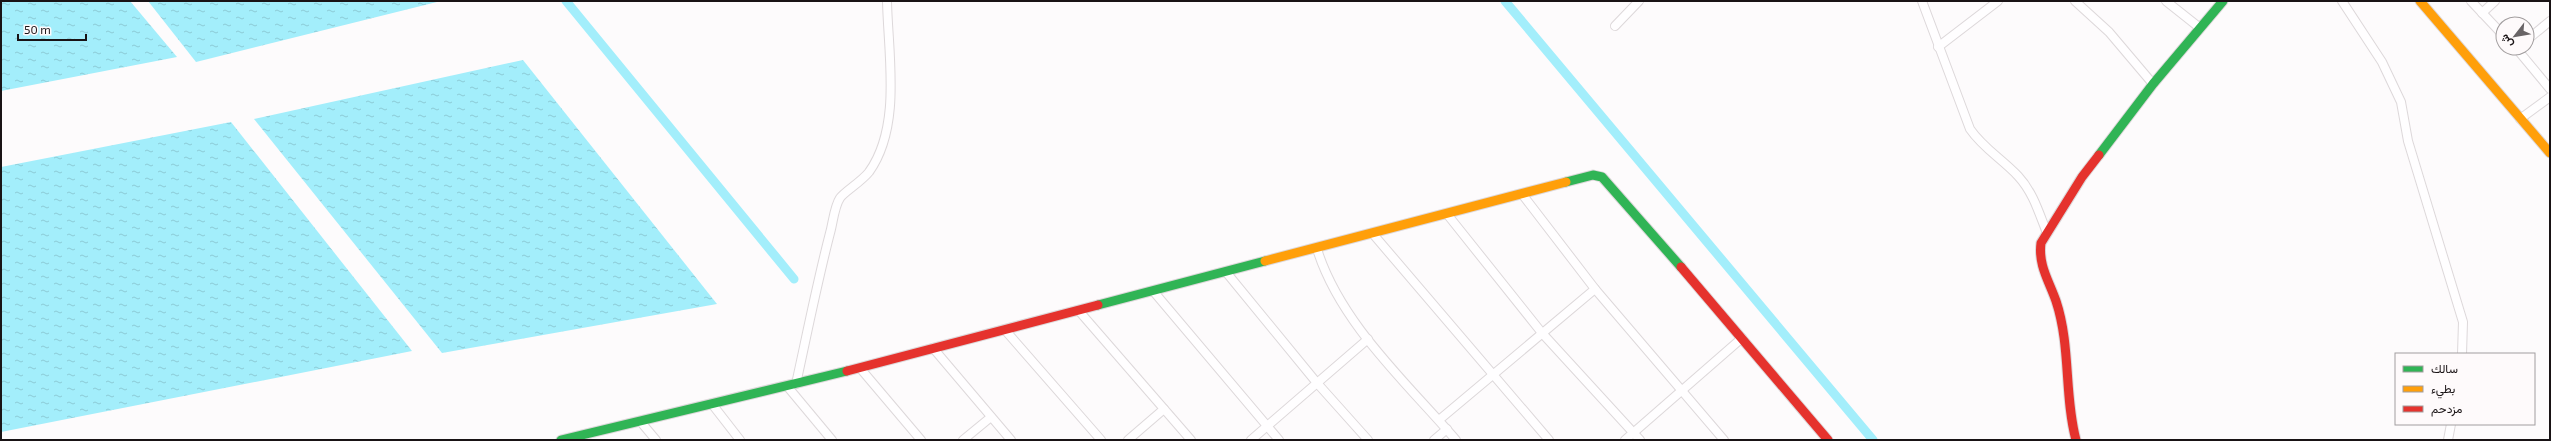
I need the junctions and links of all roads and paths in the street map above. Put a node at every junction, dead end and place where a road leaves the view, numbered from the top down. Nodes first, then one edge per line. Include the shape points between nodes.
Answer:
1 (887, 1) edge
2 (1639, 1) edge
3 (1922, 1) edge
4 (1998, 1) edge
5 (2075, 1) edge
6 (2166, 1) edge
7 (2223, 1) edge
8 (2342, 1) edge
9 (2420, 1) edge
10 (2471, 1) edge
11 (2495, 1) edge
12 (2482, 12) junction
13 (2550, 21) edge
14 (1616, 26) dead end
15 (2495, 26) edge
16 (2200, 28) junction
17 (2535, 33) edge
18 (1938, 47) junction
19 (2523, 56) edge
20 (2153, 84) junction
21 (2550, 89) edge
22 (2550, 97) edge
23 (2520, 119) junction
24 (2550, 153) edge
25 (1522, 194) junction
26 (1447, 214) junction
27 (2047, 233) junction
28 (1373, 234) junction
29 (1317, 249) junction
30 (1226, 272) junction
31 (1595, 288) junction
32 (1154, 292) junction
33 (1079, 311) junction
34 (1005, 330) junction
35 (1542, 333) junction
36 (1742, 338) junction
37 (1368, 339) junction
38 (932, 348) junction
39 (2462, 353) edge
40 (860, 368) junction
41 (1493, 376) junction
42 (1318, 383) junction
43 (791, 385) junction
44 (1682, 392) junction
45 (712, 404) junction
46 (1164, 409) junction
47 (991, 417) junction
48 (1439, 420) junction
49 (640, 421) junction
50 (2451, 425) edge
51 (1267, 426) junction
52 (1447, 429) junction
53 (1634, 433) junction
54 (563, 440) edge
55 (656, 440) edge
56 (740, 440) edge
57 (832, 440) edge
58 (921, 440) edge
59 (963, 440) edge
60 (1012, 440) edge
61 (1101, 440) edge
62 (1128, 440) edge
63 (1191, 440) edge
64 (1251, 440) edge
65 (1279, 440) edge
66 (1368, 440) edge
67 (1434, 440) edge
68 (1456, 440) edge
69 (1549, 440) edge
70 (1625, 440) edge
71 (1640, 440) edge
72 (1724, 440) edge
73 (1828, 440) edge
74 (2076, 440) edge
75 (2448, 440) edge

1 - 43 street via 890,104 886,134 880,153 869,172 856,187 840,198
2 - 14 street
3 - 18 street
4 - 18 street
5 - 20 street via 2109,32
6 - 16 street
7 - 16 street
8 - 39 street via 2382,62 2401,102 2408,141 2463,322
9 - 23 street
10 - 12 street
11 - 12 street
12 - 15 street
13 - 17 street
16 - 20 street
18 - 27 street via 1970,129 1979,141 2018,176 2031,193
19 - 21 street
20 - 27 street via 2082,177
22 - 23 street
23 - 24 street
25 - 26 street
25 - 31 street
25 - 36 street via 1577,178 1593,175 1602,177
26 - 28 street
26 - 35 street
27 - 74 street via 2039,254 2040,264 2056,302 2066,343
28 - 29 street
28 - 41 street
29 - 30 street
29 - 37 street via 1322,266 1340,303
30 - 32 street
30 - 42 street
31 - 35 street
31 - 44 street
32 - 33 street
32 - 51 street
33 - 34 street
33 - 46 street
34 - 38 street
34 - 61 street
35 - 41 street
35 - 53 street
36 - 44 street
36 - 73 street
37 - 42 street
37 - 48 street
38 - 40 street
38 - 47 street
40 - 43 street
40 - 58 street
41 - 48 street
41 - 69 street
42 - 51 street
42 - 66 street
43 - 45 street
43 - 57 street
44 - 53 street
44 - 72 street
45 - 49 street
45 - 56 street
46 - 62 street
46 - 63 street
47 - 59 street
47 - 60 street
48 - 52 street
49 - 54 street
49 - 55 street
50 - 75 street
51 - 64 street
51 - 65 street
52 - 67 street
52 - 68 street
53 - 70 street
53 - 71 street

